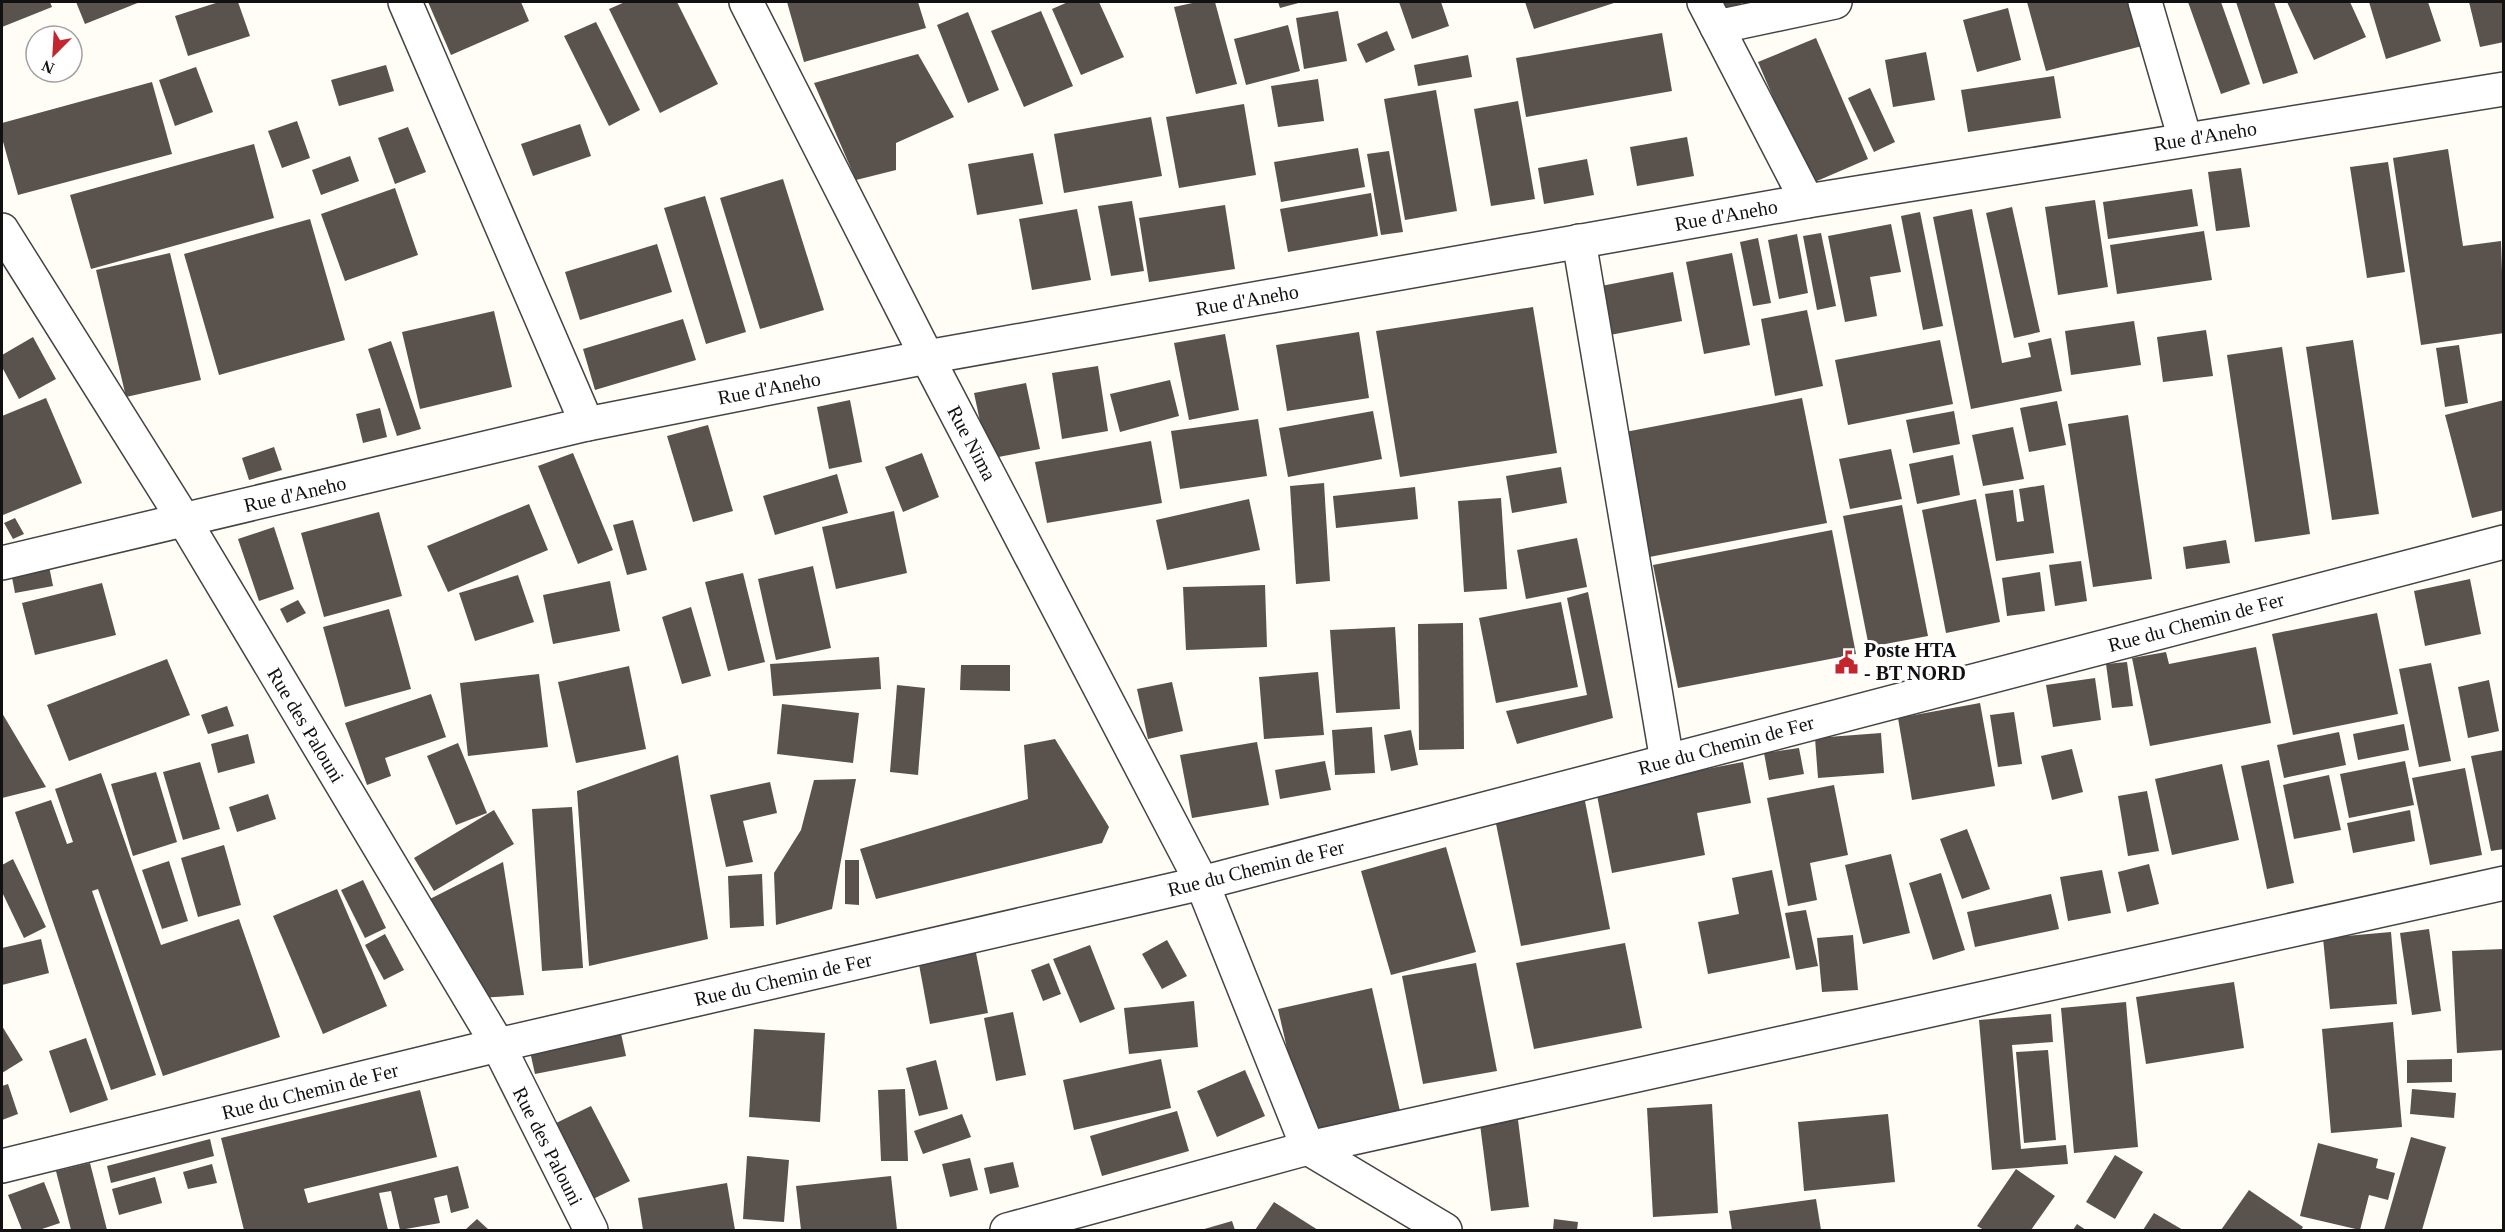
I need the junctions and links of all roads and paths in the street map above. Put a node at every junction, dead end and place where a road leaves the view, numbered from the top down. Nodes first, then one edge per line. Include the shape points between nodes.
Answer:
1 (405, 2) edge
2 (746, 2) edge
3 (1835, 2) edge
4 (2145, 2) edge
5 (1710, 14) edge
6 (2504, 89) edge
7 (2185, 139) junction
8 (1807, 201) junction
9 (2, 230) edge
10 (1580, 241) junction
11 (927, 357) junction
12 (587, 424) junction
13 (184, 520) junction
14 (2504, 542) edge
15 (2, 563) edge
16 (1667, 761) junction
17 (1202, 883) junction
18 (2504, 883) edge
19 (498, 1045) junction
20 (1308, 1148) junction
21 (2, 1166) edge
22 (591, 1230) edge
23 (1006, 1230) edge
24 (1445, 1230) edge

1 - 12 street
2 - 11 street, Rue Nima
3 - 5 street
4 - 7 street
5 - 8 street
6 - 7 street, Rue d'Aneho
7 - 8 street, Rue d'Aneho
8 - 10 street, Rue d'Aneho
9 - 13 street, Rue des Palouni
10 - 11 street, Rue d'Aneho
10 - 16 street
11 - 12 street, Rue d'Aneho
11 - 17 street, Rue Nima
12 - 13 street, Rue d'Aneho
13 - 15 street, Rue d'Aneho
13 - 19 street, Rue des Palouni
14 - 16 street, Rue du Chemin de Fer
16 - 17 street, Rue du Chemin de Fer
17 - 19 street, Rue du Chemin de Fer
17 - 20 street, Rue Nima
18 - 20 street
19 - 21 street, Rue du Chemin de Fer
19 - 22 street, Rue des Palouni
20 - 23 street
20 - 24 street

